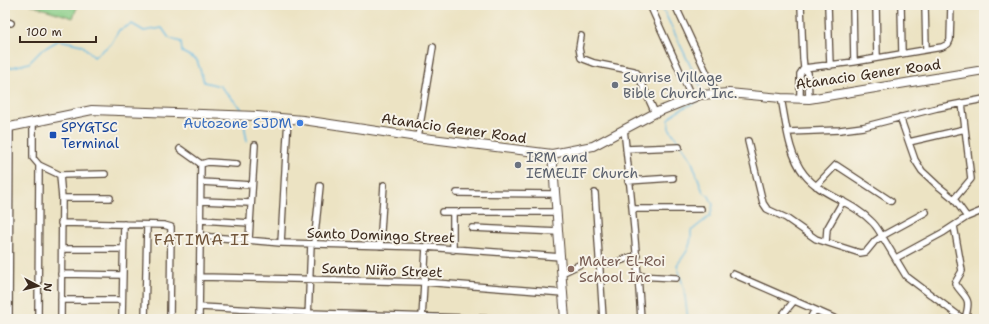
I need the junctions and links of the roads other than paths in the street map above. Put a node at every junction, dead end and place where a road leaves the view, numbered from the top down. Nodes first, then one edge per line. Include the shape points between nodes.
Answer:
1 (650, 5) edge
2 (675, 5) edge
3 (801, 5) edge
4 (828, 5) edge
5 (852, 5) edge
6 (876, 5) edge
7 (901, 5) edge
8 (925, 5) edge
9 (951, 5) edge
10 (581, 36) dead end
11 (433, 47) dead end
12 (926, 49) junction
13 (902, 53) junction
14 (877, 58) junction
15 (854, 62) junction
16 (830, 66) junction
17 (804, 68) junction
18 (984, 70) edge
19 (704, 95) junction
20 (781, 98) junction
21 (800, 99) junction
22 (809, 99) junction
23 (984, 99) edge
24 (962, 103) junction
25 (655, 113) junction
26 (900, 117) junction
27 (288, 118) junction
28 (33, 122) junction
29 (7, 128) edge
30 (624, 129) junction
31 (965, 129) junction
32 (788, 132) junction
33 (418, 137) junction
34 (748, 141) dead end
35 (909, 142) junction
36 (255, 145) dead end
37 (679, 147) dead end
38 (180, 149) dead end
39 (626, 149) junction
40 (552, 154) junction
41 (201, 164) junction
42 (237, 164) dead end
43 (39, 165) junction
44 (105, 174) dead end
45 (60, 175) junction
46 (672, 178) dead end
47 (201, 182) junction
48 (628, 182) junction
49 (384, 185) dead end
50 (252, 186) junction
51 (320, 186) dead end
52 (816, 186) junction
53 (457, 193) dead end
54 (555, 194) junction
55 (595, 194) dead end
56 (62, 198) junction
57 (110, 198) dead end
58 (954, 199) junction
59 (201, 201) junction
60 (843, 201) junction
61 (891, 201) dead end
62 (251, 203) junction
63 (633, 209) junction
64 (702, 209) dead end
65 (442, 212) dead end
66 (454, 212) junction
67 (556, 212) junction
68 (926, 212) dead end
69 (983, 213) edge
70 (967, 217) junction
71 (200, 220) junction
72 (61, 223) junction
73 (250, 223) junction
74 (124, 224) junction
75 (147, 225) junction
76 (954, 226) junction
77 (472, 228) dead end
78 (559, 232) junction
79 (200, 236) junction
80 (882, 236) junction
81 (249, 239) junction
82 (826, 242) junction
83 (281, 243) junction
84 (313, 244) junction
85 (380, 246) junction
86 (426, 247) junction
87 (62, 249) junction
88 (122, 249) junction
89 (453, 250) junction
90 (637, 255) junction
91 (561, 257) junction
92 (896, 258) junction
93 (583, 263) dead end
94 (600, 263) junction
95 (562, 273) junction
96 (61, 274) junction
97 (733, 274) dead end
98 (122, 275) junction
99 (638, 276) junction
100 (200, 277) junction
101 (676, 278) dead end
102 (310, 279) junction
103 (423, 282) junction
104 (563, 293) junction
105 (61, 300) junction
106 (122, 300) junction
107 (794, 301) junction
108 (200, 307) junction
109 (814, 311) junction
110 (308, 316) edge
111 (422, 318) edge
112 (9, 319) edge
113 (38, 319) edge
114 (61, 319) edge
115 (122, 319) edge
116 (145, 319) edge
117 (170, 319) edge
118 (199, 319) edge
119 (496, 319) edge
120 (565, 319) edge
121 (603, 319) edge
122 (641, 319) edge
123 (779, 319) edge
124 (810, 319) edge
125 (836, 319) edge
126 (964, 319) edge

1 - 19 street
2 - 19 street
3 - 17 street
4 - 16 street
5 - 15 street
6 - 14 street
7 - 13 street
8 - 12 street
9 - 12 street via 951,34 948,44
10 - 25 street via 581,58 594,64 637,73
11 - 33 street
12 - 13 street
13 - 14 street
14 - 15 street
15 - 16 street
16 - 17 street
17 - 21 street via 800,74
17 - 22 street via 808,73
18 - 22 main road, Atanacio Gener Road
19 - 20 main road, Atanacio Gener Road via 751,94
19 - 25 main road, Atanacio Gener Road
20 - 21 main road, Atanacio Gener Road
20 - 32 street
21 - 22 main road, Atanacio Gener Road
23 - 24 street
24 - 26 street
24 - 31 street
25 - 30 main road, Atanacio Gener Road
26 - 32 street via 863,127
26 - 35 street
27 - 28 main road, Atanacio Gener Road via 92,110
27 - 33 main road, Atanacio Gener Road
27 - 83 street
28 - 29 main road, Atanacio Gener Road
28 - 43 street via 33,158
29 - 112 street
30 - 39 street
30 - 40 main road, Atanacio Gener Road via 594,146
31 - 35 street
31 - 58 street via 971,179
32 - 52 street via 795,158 803,173
33 - 40 main road, Atanacio Gener Road
34 - 82 street via 762,199 767,208 816,239
35 - 58 street via 922,171
36 - 50 street
37 - 39 street
38 - 41 street
39 - 48 street
40 - 54 main road
41 - 42 street
41 - 47 street
43 - 45 street
43 - 113 street
44 - 45 street
45 - 56 street
46 - 48 street
47 - 50 street
47 - 59 street
48 - 63 street
49 - 85 street
50 - 62 street
51 - 84 street
52 - 60 street
52 - 61 street via 832,167 837,166
53 - 54 street
54 - 67 main road
55 - 94 street
56 - 57 street
56 - 72 street
58 - 70 street
59 - 62 street
59 - 71 street
60 - 80 street via 872,221
60 - 82 street via 827,229
62 - 73 street
63 - 64 street
63 - 90 street
65 - 66 street
66 - 67 street
66 - 89 street
67 - 78 main road
68 - 80 street
69 - 70 street
70 - 76 street
71 - 73 street
71 - 79 street
72 - 74 street
72 - 87 street
73 - 81 street
74 - 75 street
74 - 88 street
75 - 116 street
75 - 117 street via 171,227
76 - 92 street
76 - 126 street via 962,271 955,283 968,298 968,309
77 - 78 street
78 - 91 main road
79 - 81 street, Santo Domingo Street
79 - 100 street
80 - 82 street via 874,240 864,253
80 - 92 street
81 - 83 street, Santo Domingo Street
83 - 84 street, Santo Domingo Street
84 - 85 street, Santo Domingo Street
84 - 102 street
85 - 86 street, Santo Domingo Street
86 - 89 street, Santo Domingo Street
86 - 103 street
87 - 88 street
87 - 96 street
88 - 98 street
89 - 91 street, Santo Domingo Street
90 - 94 street via 614,263
90 - 99 street
91 - 95 main road
92 - 126 street via 906,276
93 - 95 street
94 - 121 street
95 - 104 main road
96 - 98 street
96 - 105 street
97 - 107 street
98 - 106 street
99 - 101 street
99 - 122 street
100 - 102 street, Santo Niño Street
100 - 108 street
102 - 103 street, Santo Niño Street
102 - 110 street
103 - 104 street, Santo Niño Street
103 - 111 street
104 - 120 main road
105 - 106 street
105 - 114 street
106 - 115 street
107 - 109 street
107 - 123 street
108 - 110 street
108 - 118 street
109 - 124 street
109 - 125 street
110 - 111 street
111 - 119 street

